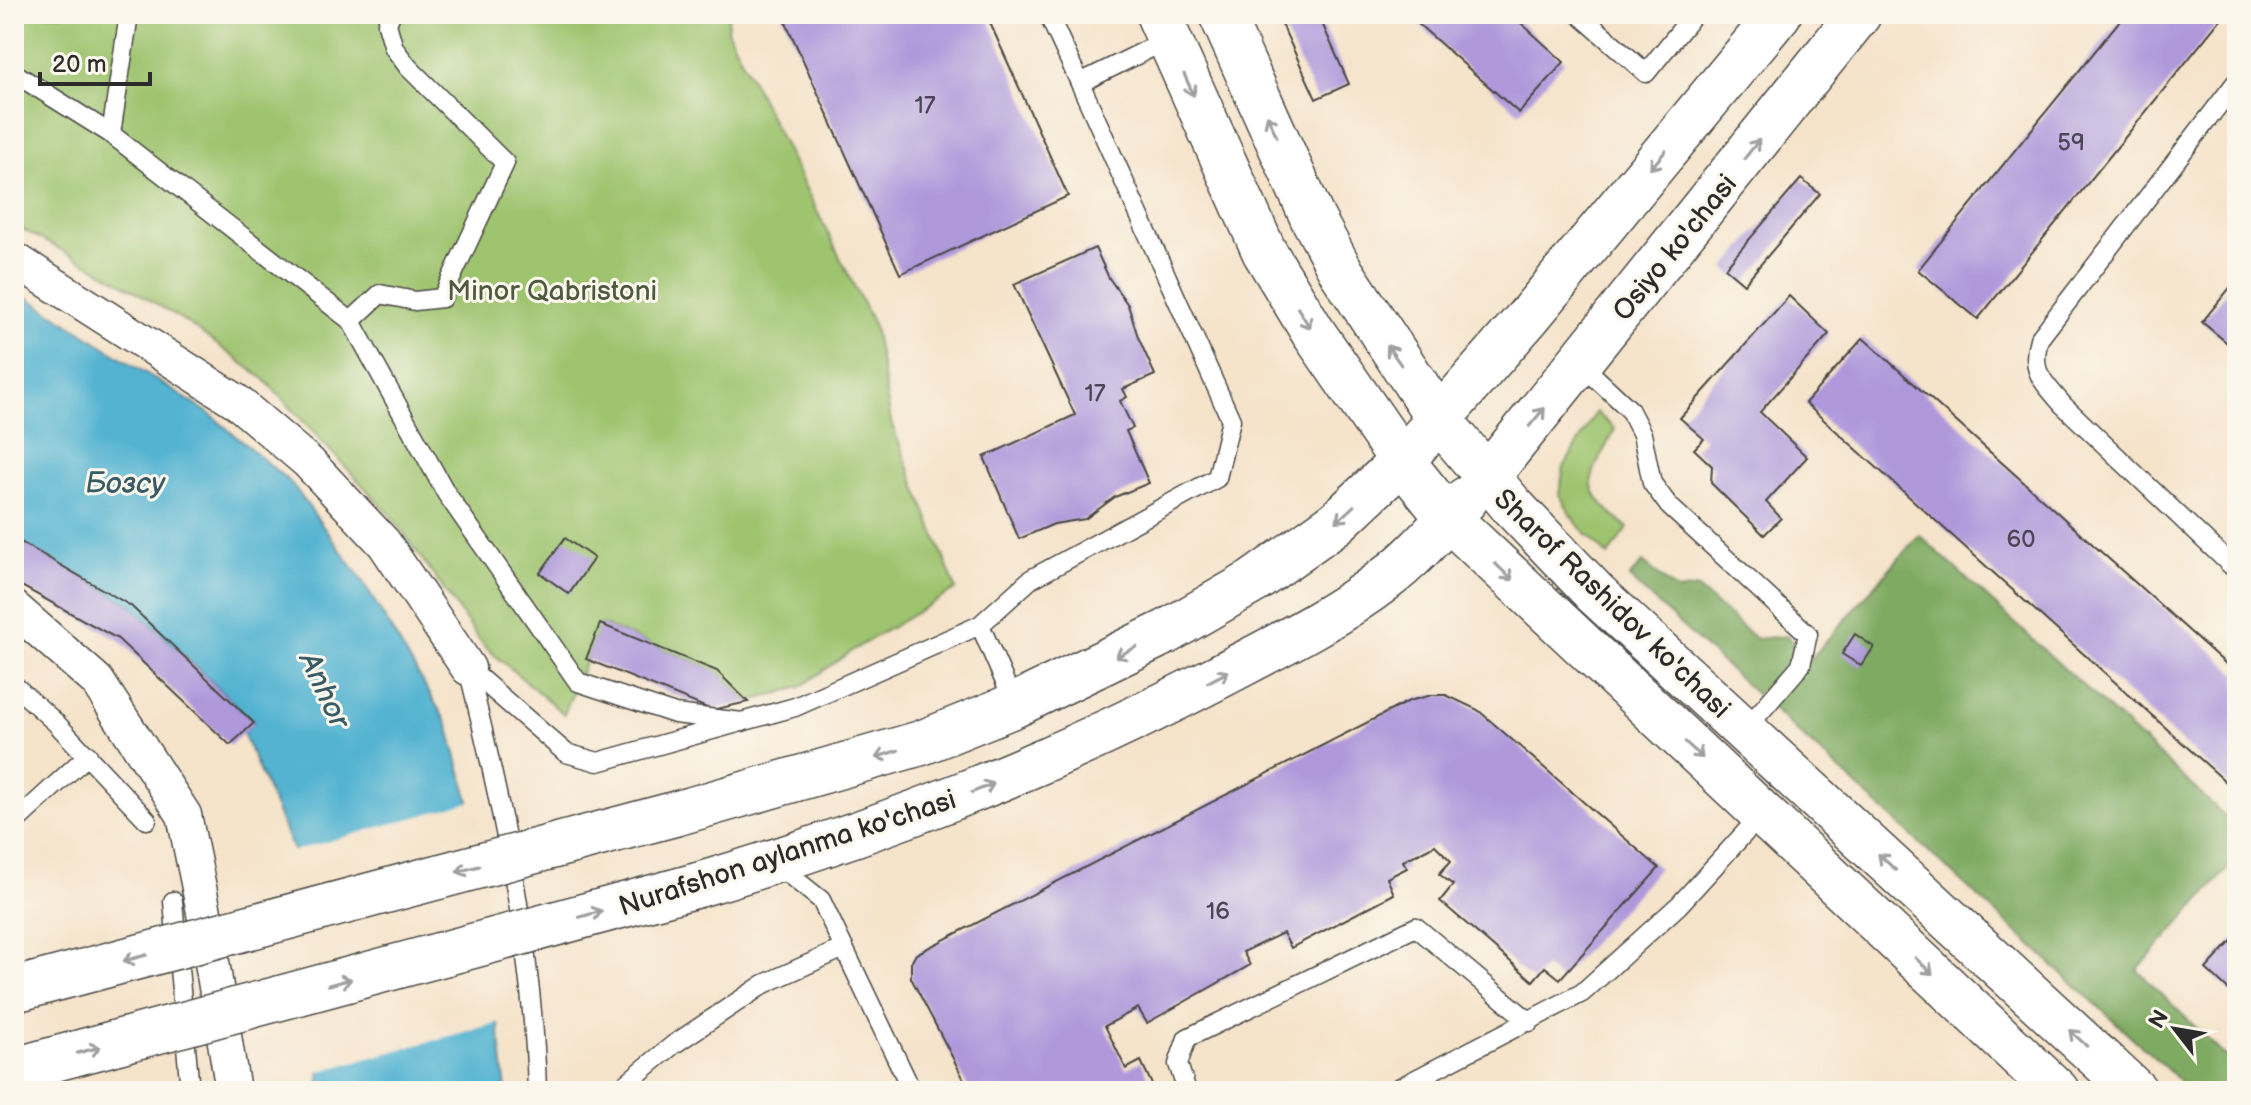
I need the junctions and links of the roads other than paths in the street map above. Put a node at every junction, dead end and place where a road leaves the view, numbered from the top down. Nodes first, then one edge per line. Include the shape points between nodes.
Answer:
1 (129, 14) edge
2 (391, 14) edge
3 (1048, 14) edge
4 (1221, 14) edge
5 (1579, 14) edge
6 (1694, 14) edge
7 (1779, 14) edge
8 (1859, 14) edge
9 (1163, 27) edge
10 (14, 73) edge
11 (2237, 81) edge
12 (1080, 83) junction
13 (111, 134) junction
14 (14, 259) edge
15 (351, 321) junction
16 (1581, 364) junction
17 (1439, 419) junction
18 (1402, 461) junction
19 (1487, 477) junction
20 (1448, 518) junction
21 (2237, 571) edge
22 (14, 608) edge
23 (980, 625) junction
24 (468, 668) junction
25 (14, 685) edge
26 (1015, 705) junction
27 (742, 722) junction
28 (1744, 731) junction
29 (88, 755) junction
30 (1762, 814) junction
31 (147, 820) dead end
32 (14, 823) edge
33 (774, 862) junction
34 (173, 901) dead end
35 (844, 948) junction
36 (14, 990) edge
37 (1530, 1022) junction
38 (14, 1070) edge
39 (190, 1091) edge
40 (233, 1091) edge
41 (537, 1091) edge
42 (617, 1091) edge
43 (912, 1091) edge
44 (1187, 1091) edge
45 (1393, 1091) edge
46 (2057, 1091) edge
47 (2135, 1091) edge

1 - 13 lane
2 - 15 lane via 387,24 394,48 408,67 505,163 442,298 415,301 380,294
3 - 12 lane
17 -> 4 main road, Sharof Rashidov ko'chasi via 1342,273
5 - 6 lane via 1646,73
7 -> 17 main road
16 -> 8 main road, Osiyo ko'chasi
9 - 12 lane
9 -> 18 main road, Sharof Rashidov ko'chasi via 1264,251
10 - 13 lane
11 - 21 lane via 2039,339 2034,357 2038,375 2063,405
12 - 23 lane via 1231,420 1217,478 1031,579
13 - 15 lane
14 - 24 street via 236,401 308,462 384,543
15 - 27 lane via 446,493 578,682 675,714
19 -> 16 main road, Osiyo ko'chasi
16 - 28 lane via 1629,409 1642,434 1652,483 1669,506 1808,634 1801,665
17 - 18 main road
17 - 19 main road, Sharof Rashidov ko'chasi
18 - 20 main road, Sharof Rashidov ko'chasi
18 -> 26 main road via 1337,522 1254,581 1166,632
19 - 20 main road, Nurafshon aylanma ko'chasi
19 - 28 main road, Sharof Rashidov ko'chasi via 1595,593
20 -> 30 main road, Sharof Rashidov ko'chasi
33 -> 20 main road, Nurafshon aylanma ko'chasi via 985,788 1162,706 1385,579
22 - 40 street via 97,681 184,815
23 - 26 lane
23 - 27 lane via 795,707
24 - 27 lane via 566,753 598,762
24 - 41 lane via 499,794 535,1013
25 - 29 lane
26 -> 36 main road, bridge via 884,755
47 -> 28 main road, Sharof Rashidov ko'chasi
29 - 31 lane
29 - 32 lane
30 - 37 lane via 1679,905 1582,993
30 -> 46 main road, Sharof Rashidov ko'chasi
33 - 35 lane via 821,900
38 -> 33 main road, Nurafshon aylanma ko'chasi, bridge
34 - 39 lane
35 - 42 lane via 764,984 673,1045
35 - 43 lane
37 - 44 lane via 1416,927 1187,1038 1178,1064
37 - 45 lane

